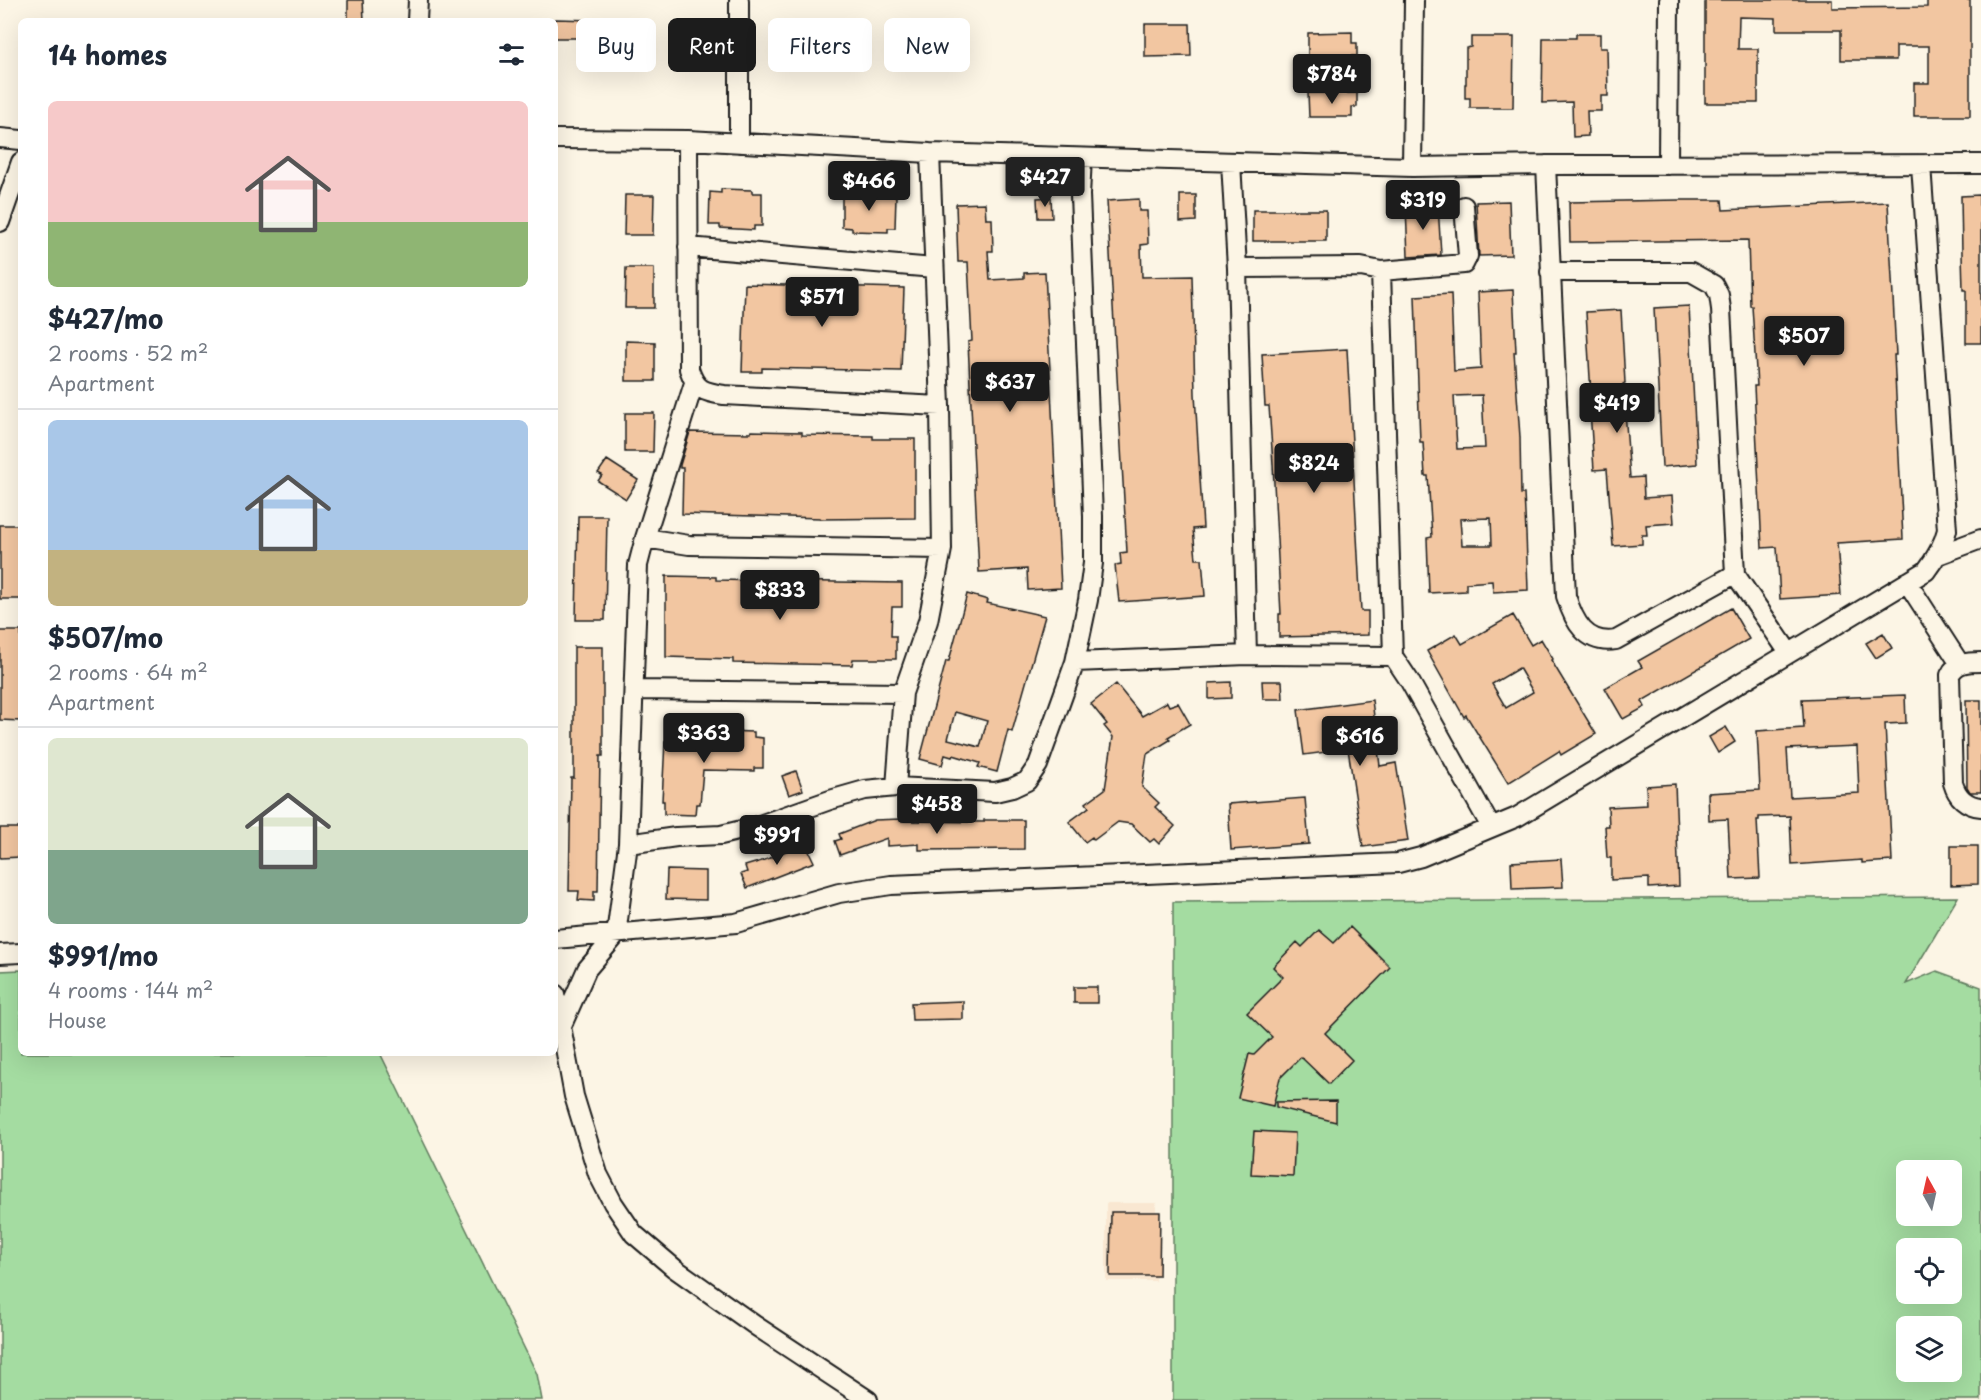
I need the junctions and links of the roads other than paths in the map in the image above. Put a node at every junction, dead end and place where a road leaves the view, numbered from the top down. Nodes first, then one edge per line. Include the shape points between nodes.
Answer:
1 (418, 0) edge
2 (739, 0) edge
3 (1414, 0) edge
4 (1669, 0) edge
5 (417, 18) edge
6 (0, 138) edge
7 (558, 139) edge
8 (18, 140) edge
9 (688, 140) junction
10 (739, 143) junction
11 (930, 153) junction
12 (1082, 158) junction
13 (1231, 162) junction
14 (1981, 164) edge
15 (1546, 165) junction
16 (1668, 165) junction
17 (1921, 165) junction
18 (1412, 167) junction
19 (18, 171) edge
20 (1464, 206) dead end
21 (0, 222) edge
22 (688, 247) junction
23 (934, 268) junction
24 (1237, 268) junction
25 (1381, 271) junction
26 (1550, 272) junction
27 (694, 383) junction
28 (940, 406) junction
29 (645, 538) junction
30 (1981, 538) edge
31 (942, 549) junction
32 (1938, 555) junction
33 (1735, 574) junction
34 (1907, 582) junction
35 (1789, 653) junction
36 (1247, 655) junction
37 (1393, 656) junction
38 (1075, 662) junction
39 (1981, 662) edge
40 (1960, 664) junction
41 (635, 690) junction
42 (903, 693) junction
43 (896, 787) junction
44 (1981, 807) edge
45 (1491, 827) junction
46 (628, 844) junction
47 (615, 935) junction
48 (558, 939) edge
49 (18, 953) edge
50 (0, 954) edge
51 (559, 1017) edge
52 (868, 1400) edge

1 - 5 street
2 - 10 street
3 - 18 street
4 - 16 street
6 - 8 street
7 - 9 street
9 - 10 street
9 - 22 street
10 - 11 street
11 - 12 street
11 - 23 street
12 - 13 street
12 - 38 street via 1080,195 1093,563
13 - 18 street
13 - 24 street
14 - 17 street
15 - 16 street
15 - 18 street
15 - 26 street
16 - 17 street
17 - 32 street via 1947,530
19 - 21 street
20 - 25 street via 1468,256 1464,264
22 - 23 street
22 - 27 street via 689,369
23 - 28 street
24 - 25 street via 1361,267
24 - 36 street
25 - 37 street
26 - 33 street via 1691,272 1714,285 1721,309
26 - 33 street via 1566,596 1576,619 1589,637 1602,642 1616,640
27 - 28 street via 706,392 724,395
27 - 29 street
28 - 31 street
29 - 31 street via 689,545
29 - 41 street via 639,565
30 - 32 street
31 - 42 street via 928,621
32 - 34 street via 1926,571
33 - 35 street
34 - 35 street
34 - 40 street
35 - 45 street via 1517,817
36 - 37 street
36 - 38 street
37 - 45 street
38 - 43 street via 1038,765 1027,781 995,792
39 - 40 street
40 - 44 street via 1950,675 1953,783 1961,798
41 - 42 street
41 - 46 street
42 - 43 street
43 - 46 street via 865,790 721,835
45 - 47 street via 1398,863 891,885 839,893 736,923
46 - 47 street
47 - 48 street
47 - 51 street via 586,969
49 - 50 street
51 - 52 street via 574,1096 598,1174 634,1234 674,1268

